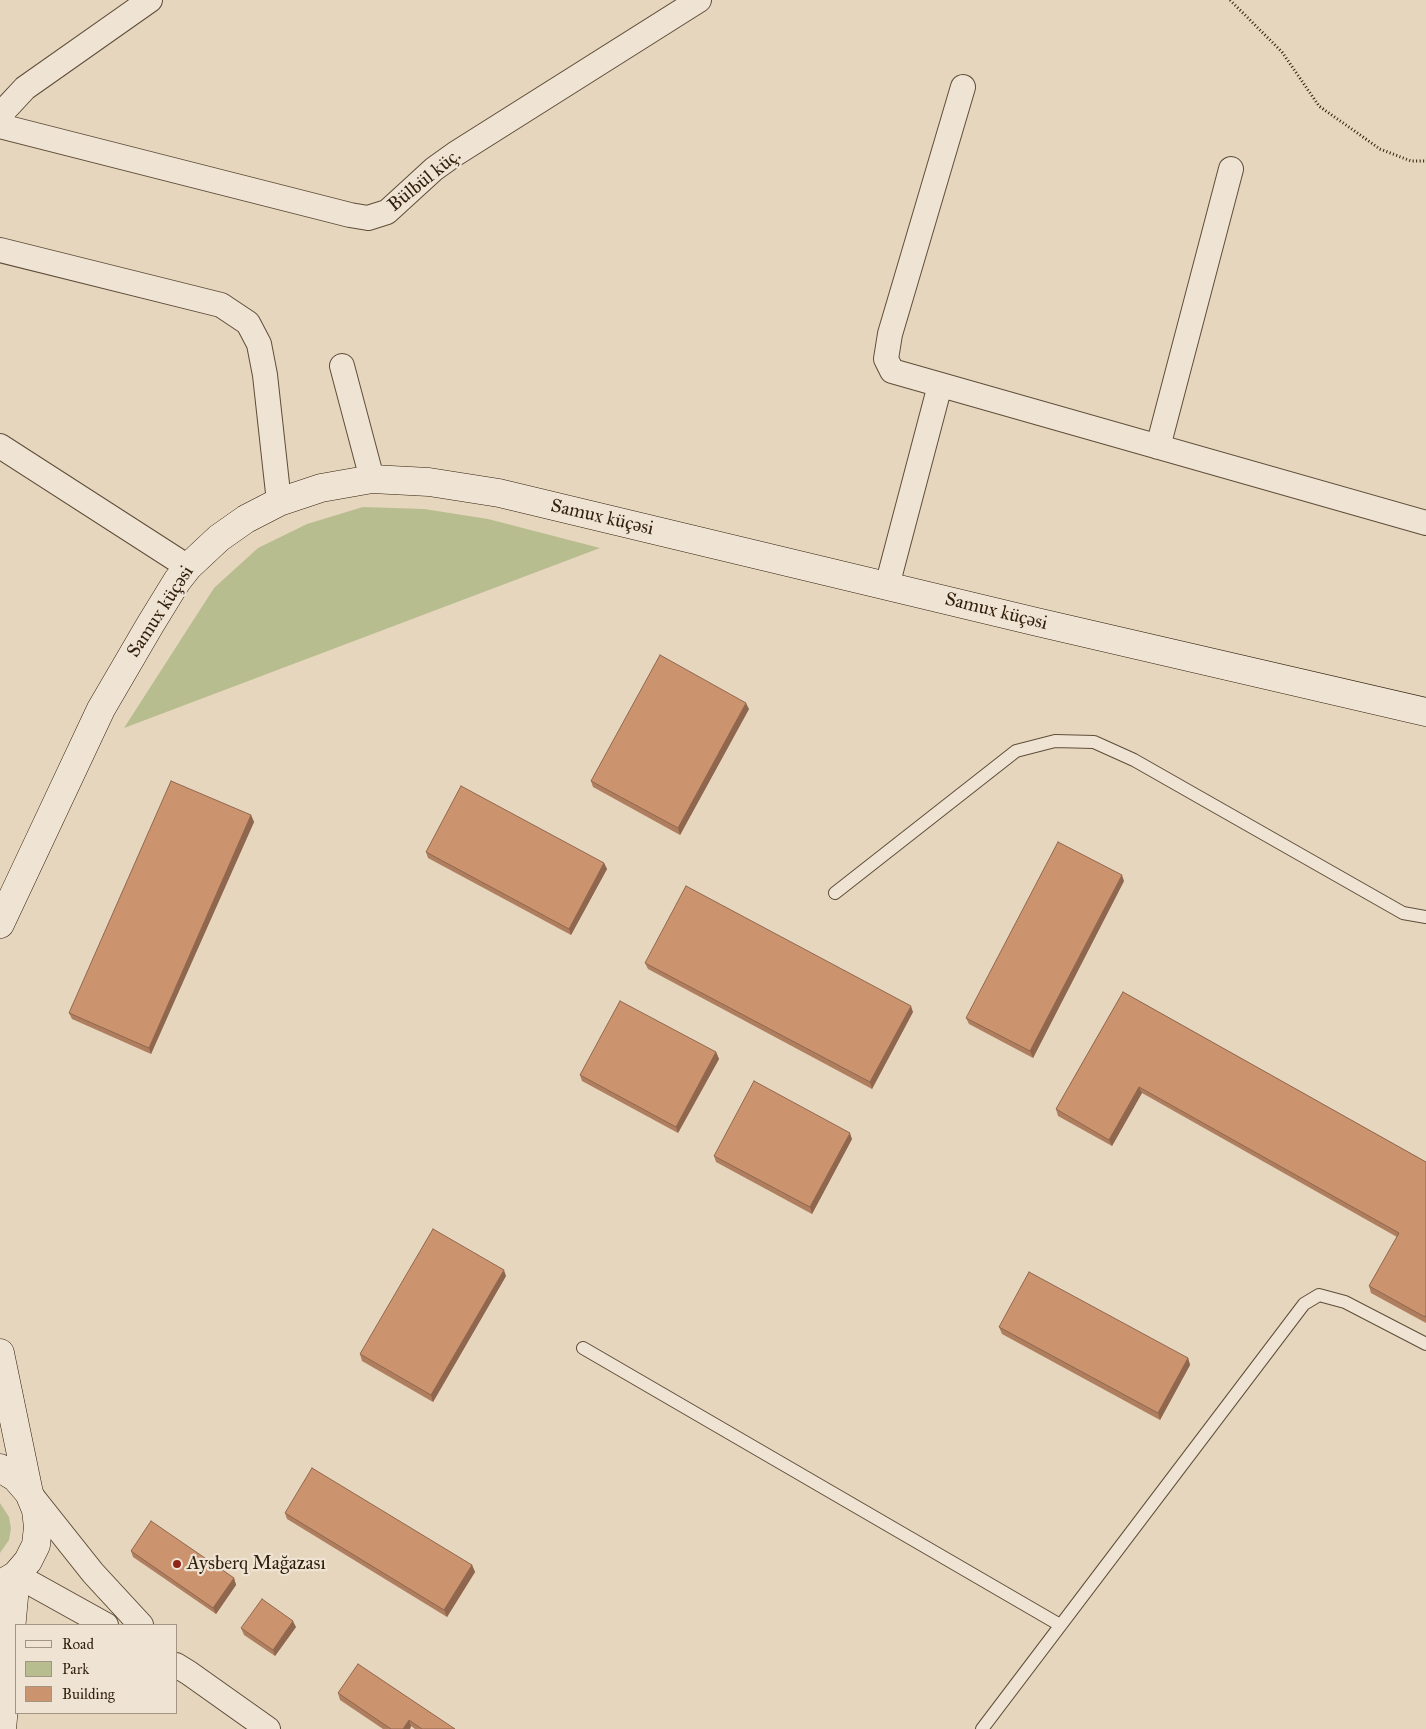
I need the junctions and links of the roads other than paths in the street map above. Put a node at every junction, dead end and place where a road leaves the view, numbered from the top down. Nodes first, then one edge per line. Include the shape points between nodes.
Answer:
1 (150, 0) edge
2 (699, 0) edge
3 (963, 87) dead end
4 (0, 115) edge
5 (0, 126) edge
6 (1232, 169) dead end
7 (0, 250) edge
8 (342, 366) dead end
9 (940, 384) junction
10 (0, 446) edge
11 (1158, 447) junction
12 (372, 479) junction
13 (278, 502) junction
14 (1426, 523) edge
15 (188, 567) junction
16 (887, 586) junction
17 (1426, 712) edge
18 (834, 893) dead end
19 (1426, 917) edge
20 (0, 924) edge
21 (1426, 1344) edge
22 (583, 1348) dead end
23 (0, 1353) edge
24 (0, 1468) edge
25 (29, 1493) junction
26 (8, 1580) edge
27 (104, 1624) edge
28 (140, 1624) edge
29 (1060, 1625) junction
30 (180, 1666) edge
31 (2, 1729) edge
32 (268, 1729) edge
33 (982, 1729) edge

1 - 4 street via 25,88
2 - 5 street, Bülbül küç. via 455,154 387,212 368,218
3 - 9 street via 890,334 886,359 892,371
6 - 11 street
7 - 13 street via 221,305 248,322 259,344 265,375
8 - 12 street
9 - 11 street
9 - 16 street
10 - 15 street
11 - 14 street
12 - 13 main road, Samux küçəsi via 321,488
12 - 16 main road, Samux küçəsi via 429,482 499,493
13 - 15 main road, Samux küçəsi via 219,538
15 - 20 main road, Samux küçəsi via 101,709
16 - 17 main road, Samux küçəsi
18 - 19 lane via 1016,751 1055,741 1094,742 1134,760 1403,913
21 - 29 lane via 1345,1302 1320,1295 1304,1304
22 - 29 lane
23 - 25 main road
24 - 25 main road via 16,1478
25 - 26 main road via 36,1510 36,1545 28,1561
25 - 28 street via 93,1573
26 - 27 street
26 - 31 main road
29 - 33 lane
30 - 32 street

